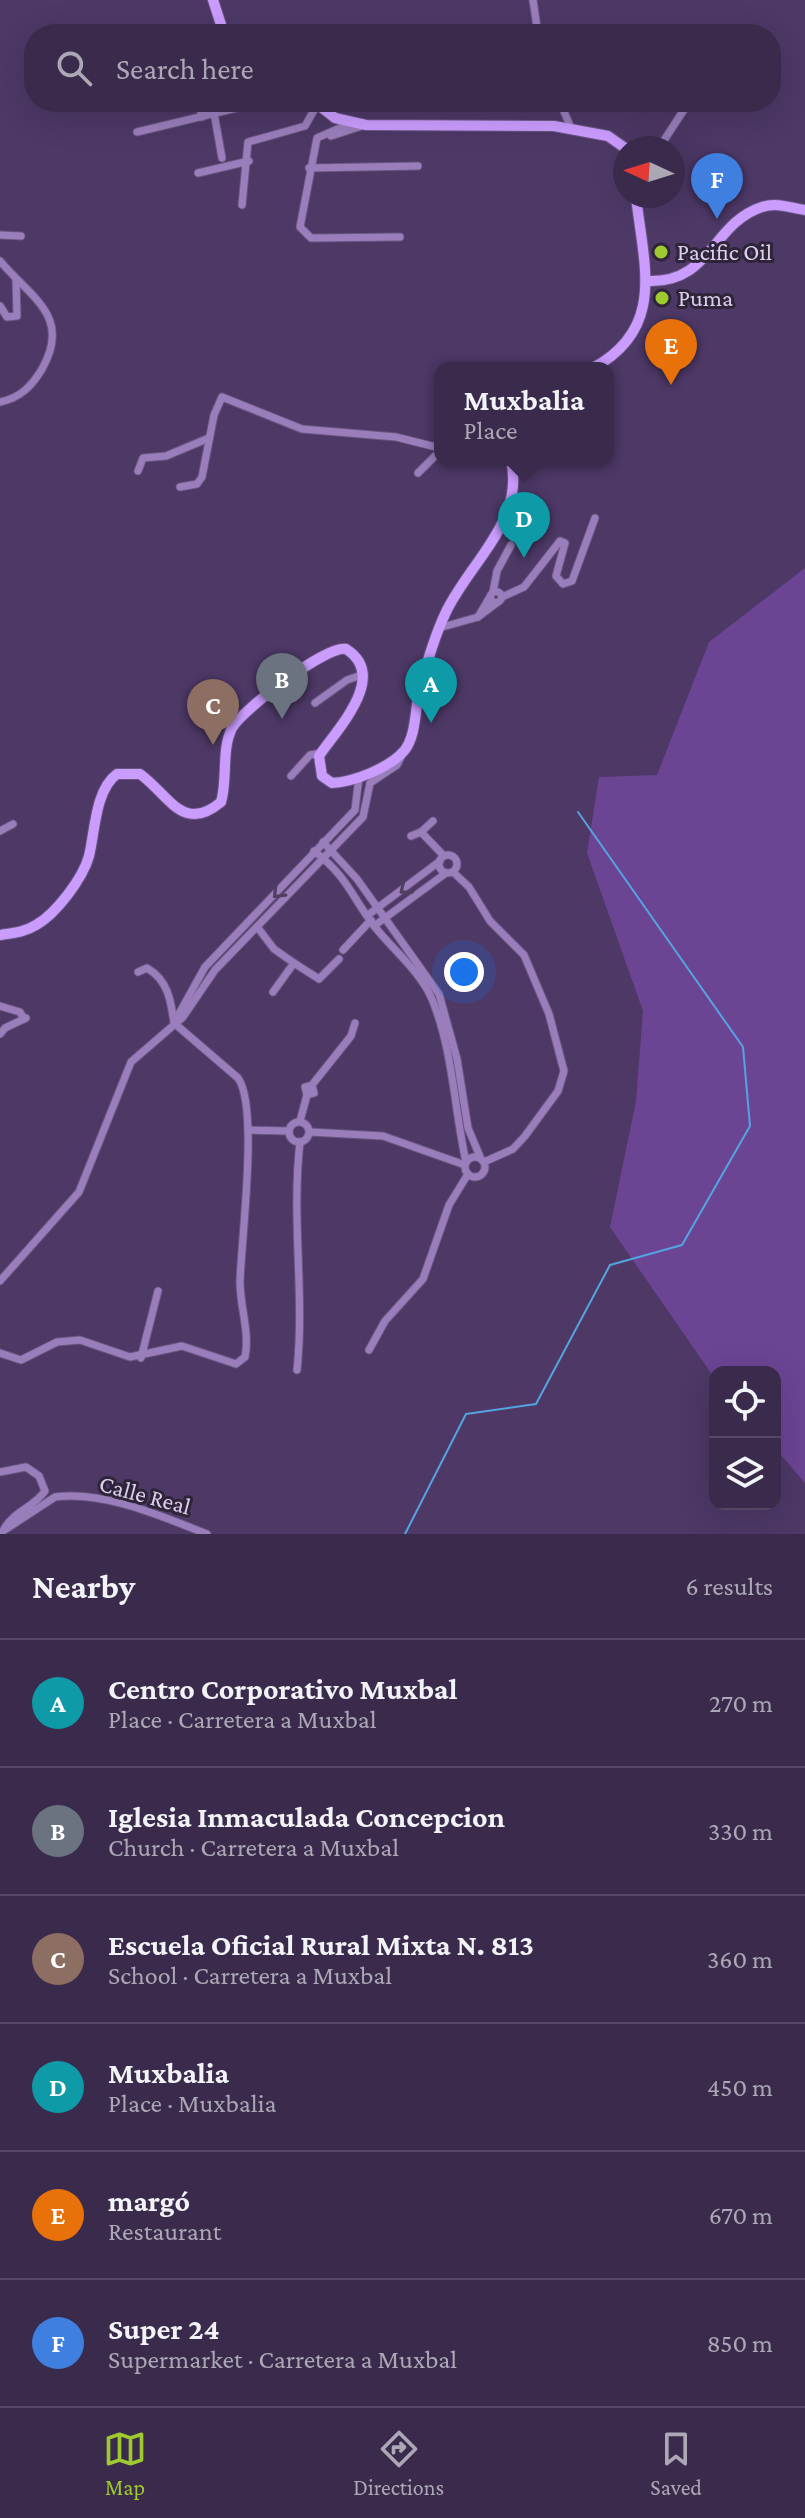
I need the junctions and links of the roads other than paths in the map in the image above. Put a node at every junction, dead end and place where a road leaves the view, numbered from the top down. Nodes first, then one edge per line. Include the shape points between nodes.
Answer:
1 (213, 0) edge
2 (533, 0) edge
3 (221, 24) edge
4 (537, 24) edge
5 (201, 112) edge
6 (218, 112) edge
7 (312, 112) edge
8 (327, 112) edge
9 (564, 112) edge
10 (682, 112) edge
11 (214, 113) junction
12 (202, 117) junction
13 (353, 123) junction
14 (366, 125) junction
15 (571, 128) junction
16 (137, 132) dead end
17 (667, 136) edge
18 (613, 140) edge
19 (315, 144) junction
20 (222, 158) dead end
21 (249, 161) junction
22 (418, 166) dead end
23 (309, 168) junction
24 (198, 173) dead end
25 (242, 205) dead end
26 (638, 208) edge
27 (805, 210) edge
28 (0, 235) edge
29 (21, 236) dead end
30 (400, 237) dead end
31 (0, 261) edge
32 (647, 267) junction
33 (16, 279) junction
34 (673, 280) junction
35 (647, 281) junction
36 (0, 306) edge
37 (601, 362) edge
38 (0, 402) edge
39 (209, 438) junction
40 (434, 448) edge
41 (434, 456) edge
42 (512, 466) edge
43 (138, 471) dead end
44 (418, 473) dead end
45 (180, 487) dead end
46 (595, 518) dead end
47 (511, 545) dead end
48 (492, 593) junction
49 (500, 600) junction
50 (478, 617) junction
51 (439, 628) junction
52 (364, 674) junction
53 (315, 703) dead end
54 (404, 751) junction
55 (321, 753) junction
56 (291, 776) dead end
57 (359, 777) junction
58 (433, 821) dead end
59 (13, 824) dead end
60 (0, 831) edge
61 (421, 832) junction
62 (411, 836) dead end
63 (323, 842) junction
64 (331, 850) junction
65 (314, 851) junction
66 (324, 859) junction
67 (442, 859) junction
68 (450, 872) junction
69 (379, 909) junction
70 (386, 919) junction
71 (371, 920) junction
72 (258, 928) junction
73 (0, 935) edge
74 (343, 950) dead end
75 (339, 959) dead end
76 (294, 963) junction
77 (138, 972) dead end
78 (273, 992) dead end
79 (0, 1006) edge
80 (174, 1023) junction
81 (355, 1023) dead end
82 (0, 1034) edge
83 (300, 1121) junction
84 (248, 1130) junction
85 (289, 1131) junction
86 (310, 1132) junction
87 (300, 1142) junction
88 (482, 1160) junction
89 (466, 1163) junction
90 (468, 1174) junction
91 (0, 1281) edge
92 (158, 1291) dead end
93 (369, 1350) dead end
94 (0, 1353) edge
95 (141, 1358) junction
96 (297, 1370) dead end
97 (0, 1472) edge
98 (2, 1532) edge
99 (207, 1534) edge

1 - 3 main road
2 - 4 street
5 - 12 street
6 - 11 street
7 - 21 street via 305,126 250,141
8 - 13 main road
9 - 15 street
10 - 17 street
11 - 12 street
11 - 20 street
12 - 16 street
13 - 14 main road
13 - 19 street via 323,134
14 - 15 main road
14 - 19 street
15 - 18 main road
19 - 23 street
21 - 24 street
21 - 25 street
22 - 23 street
23 - 30 street via 299,219 304,234
26 - 32 main road
27 - 34 main road via 772,205 744,216 693,269
28 - 29 street
31 - 33 street
32 - 34 main road
32 - 35 main road
33 - 36 street via 17,316 7,317
33 - 38 street via 47,311 53,344 28,389
34 - 35 main road
35 - 37 main road via 636,329
39 - 40 street via 222,397 302,429 396,437
39 - 43 street via 166,456 143,458
39 - 45 street via 200,481
41 - 44 street
42 - 51 main road via 511,504
46 - 49 street via 572,581 563,584 556,576 565,543 560,541 524,587
47 - 48 street
48 - 49 street via 499,592
48 - 50 street
49 - 50 street
50 - 51 street
51 - 54 main road
52 - 53 street
52 - 55 main road via 359,697
52 - 73 main road via 351,652 333,649 243,713 229,736 221,802 206,813 184,813 135,772 111,779 84,870 40,923
54 - 57 main road
54 - 64 street via 397,765 370,783 363,817
55 - 56 street via 310,755
55 - 57 main road via 319,764 327,780 340,783
57 - 63 street via 355,810
58 - 61 street
59 - 60 street
61 - 62 street
61 - 67 street
63 - 64 street
63 - 65 street
64 - 66 street
64 - 69 street
65 - 66 street
65 -> 80 street via 205,967
66 - 71 street via 350,884
66 - 72 street
67 - 68 street via 440,867
67 - 68 street via 455,858 457,867
67 -> 69 street
68 - 70 street
68 - 88 street via 469,887 490,921 524,955 549,1014 564,1071 558,1091 525,1136 513,1149
69 - 70 street
69 - 71 street
70 - 71 street
70 - 88 street via 439,994 468,1128
71 - 74 street
71 - 89 street via 431,998 449,1060
72 - 76 street
72 - 80 street via 215,970
75 - 76 street via 319,979
76 - 78 street
77 - 80 street via 147,968 161,978
79 - 82 street via 25,1018
80 - 84 street via 242,1083
80 - 91 street via 131,1062 79,1192
81 - 83 street via 351,1036 304,1088
83 - 85 street
83 - 86 street
84 - 85 street
84 - 95 street via 240,1287 245,1357 236,1364 182,1346
85 - 87 street
86 - 87 street
86 - 89 street via 383,1136
87 - 96 street via 295,1208 302,1301
88 - 89 street via 475,1157
88 - 90 street via 482,1175
89 - 90 street
90 - 93 street via 449,1205 423,1279 385,1321
92 - 95 street
94 - 95 street via 21,1360 57,1342 80,1340
97 - 98 street via 26,1467 39,1476 45,1491 15,1514
98 - 99 street, Calle Real via 55,1497 71,1497 130,1506

